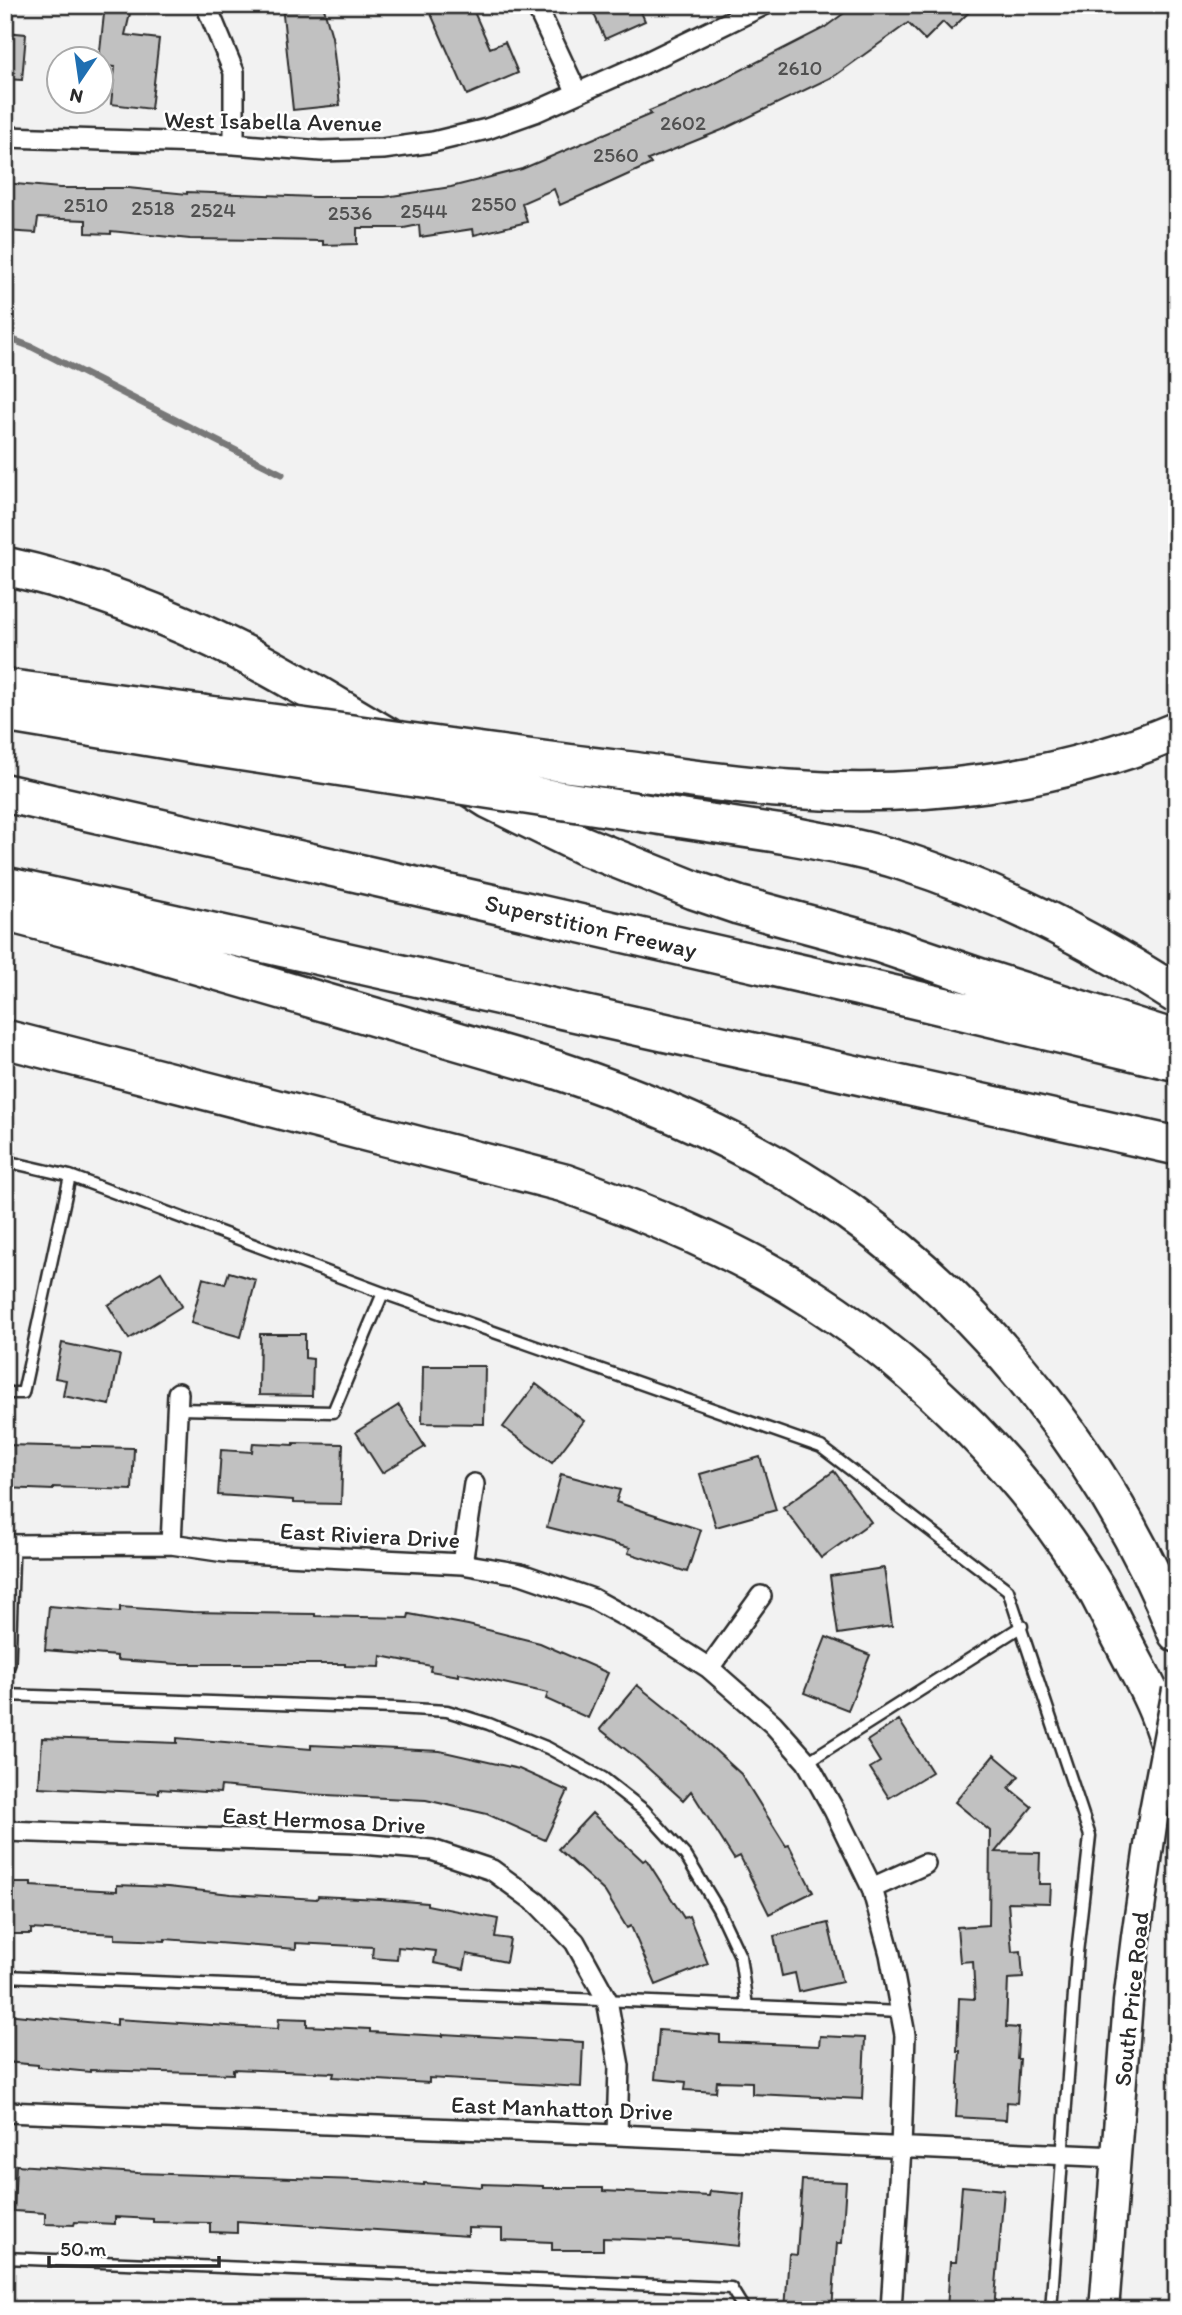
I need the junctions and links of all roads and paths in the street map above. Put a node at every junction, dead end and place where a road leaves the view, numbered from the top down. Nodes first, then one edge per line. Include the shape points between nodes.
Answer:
1 (206, 5) edge
2 (536, 5) edge
3 (764, 5) edge
4 (577, 93) junction
5 (5, 138) edge
6 (234, 144) junction
7 (5, 566) edge
8 (5, 688) edge
9 (5, 713) edge
10 (200, 729) junction
11 (1177, 731) edge
12 (5, 793) edge
13 (5, 886) edge
14 (5, 912) edge
15 (1177, 995) edge
16 (5, 1039) edge
17 (1177, 1040) edge
18 (1177, 1062) edge
19 (1177, 1146) edge
20 (5, 1161) edge
21 (70, 1176) junction
22 (383, 1293) junction
23 (5, 1393) edge
24 (178, 1401) joint
25 (474, 1484) dead end
26 (172, 1544) junction
27 (7, 1545) edge
28 (462, 1564) junction
29 (761, 1596) dead end
30 (1022, 1626) junction
31 (1177, 1633) edge
32 (5, 1662) edge
33 (709, 1668) junction
34 (1177, 1690) edge
35 (5, 1695) edge
36 (807, 1762) junction
37 (1177, 1767) edge
38 (5, 1831) edge
39 (925, 1864) dead end
40 (872, 1888) junction
41 (5, 1976) edge
42 (607, 2000) junction
43 (747, 2006) junction
44 (901, 2012) junction
45 (5, 2112) edge
46 (617, 2135) junction
47 (901, 2148) junction
48 (1062, 2155) junction
49 (1116, 2157) junction
50 (5, 2259) edge
51 (742, 2310) edge
52 (891, 2310) edge
53 (1051, 2310) edge
54 (1104, 2310) edge

1 - 6 street via 234,72
2 - 4 street
3 - 4 street, West Isabella Avenue
4 - 6 street, West Isabella Avenue via 487,129 433,142 321,151
5 - 6 street, West Isabella Avenue
7 - 17 highway via 132,603 228,646 490,800 642,870 738,905 881,944
8 - 10 highway
9 - 10 highway
10 - 11 highway, bridge via 849,792 1013,778 1103,758
10 - 15 highway, bridge via 847,846 902,861 1012,904 1119,957
12 - 18 highway, Superstition Freeway
13 - 19 highway
14 - 31 highway via 627,1093 694,1122 790,1174 903,1253 1012,1363 1096,1474 1133,1535
16 - 37 highway via 564,1183 649,1214 739,1256 813,1299 881,1347 947,1406 1049,1520 1096,1589 1159,1715
20 - 21 lane
21 - 22 lane
21 - 23 lane via 23,1393
22 - 24 lane via 333,1412
22 - 30 lane via 821,1447 1008,1590
24 - 26 street
25 - 28 street
26 - 27 street, East Riviera Drive
26 - 28 street, East Riviera Drive via 225,1552
27 - 32 street
28 - 33 street, East Riviera Drive via 521,1574 593,1599
29 - 33 street
30 - 36 lane
30 - 48 lane via 1090,1836
33 - 36 street, East Riviera Drive via 774,1724
34 - 49 main road, South Price Road, bridge via 1136,1937
35 - 43 lane via 447,1711 548,1748 603,1778 645,1811 685,1856 740,1956
36 - 40 street, East Riviera Drive
38 - 42 street, East Hermosa Drive via 432,1850 492,1870 537,1903 576,1942
39 - 40 street
40 - 44 street, East Riviera Drive
41 - 42 lane
42 - 43 lane
42 - 46 street, East Hermosa Drive via 619,2066
43 - 44 lane
44 - 47 street, East Riviera Drive via 905,2035
45 - 46 street, East Manhatton Drive
46 - 47 street, East Manhatton Drive
47 - 48 street, East Manhatton Drive
47 - 52 street, East Riviera Drive
48 - 49 street, East Manhatton Drive
48 - 53 lane
49 - 54 main road, South Price Road
50 - 51 lane via 731,2288

